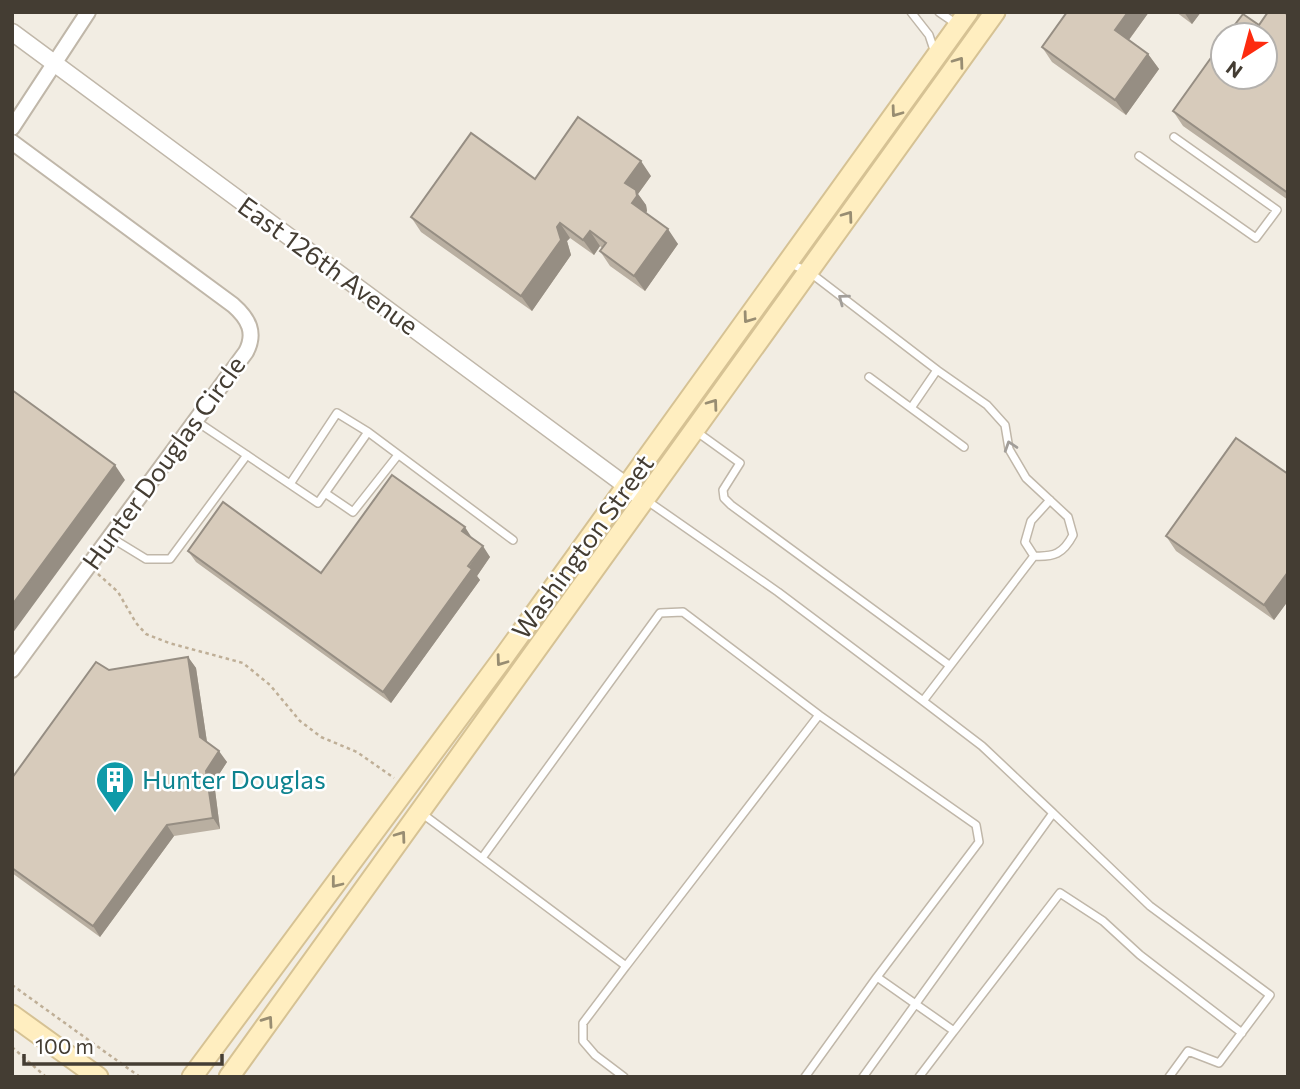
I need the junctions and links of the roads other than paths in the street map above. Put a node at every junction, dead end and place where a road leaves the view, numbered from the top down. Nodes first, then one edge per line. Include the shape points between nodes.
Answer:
1 (88, 12) edge
2 (911, 12) edge
3 (939, 12) edge
4 (995, 12) edge
5 (963, 19) edge
6 (12, 32) edge
7 (976, 38) junction
8 (936, 56) junction
9 (55, 64) junction
10 (12, 128) edge
11 (1174, 137) dead end
12 (12, 142) edge
13 (1139, 156) dead end
14 (787, 262) junction
15 (807, 271) junction
16 (937, 370) junction
17 (869, 377) dead end
18 (911, 408) junction
19 (196, 421) junction
20 (694, 430) junction
21 (368, 432) junction
22 (964, 447) dead end
23 (398, 454) junction
24 (247, 455) junction
25 (290, 484) junction
26 (626, 487) junction
27 (325, 493) junction
28 (645, 499) junction
29 (1050, 500) junction
30 (110, 537) junction
31 (513, 540) dead end
32 (1034, 556) junction
33 (949, 665) junction
34 (12, 670) edge
35 (923, 701) junction
36 (819, 715) junction
37 (420, 812) junction
38 (1053, 813) junction
39 (482, 858) junction
40 (626, 966) junction
41 (877, 977) junction
42 (916, 1005) junction
43 (12, 1015) edge
44 (954, 1031) junction
45 (1242, 1033) junction
46 (97, 1077) edge
47 (192, 1077) edge
48 (229, 1077) edge
49 (624, 1077) edge
50 (806, 1077) edge
51 (863, 1077) edge
52 (919, 1077) edge
53 (1169, 1077) edge

1 - 9 street
2 - 8 lane via 929,35
3 - 5 lane
4 - 7 main road, Washington Street
5 - 7 main road
5 - 8 main road, Washington Street
6 - 9 street, East 126th Avenue
15 -> 7 main road, Washington Street
8 -> 14 main road, Washington Street
9 - 10 street
9 - 26 street, East 126th Avenue
11 - 13 lane via 1277,210 1256,238
12 - 19 street, Hunter Douglas Circle via 247,319 250,344
14 - 15 lane
14 -> 26 main road, Washington Street
16 -> 15 lane
20 -> 15 main road, Washington Street
16 - 18 lane
29 -> 16 lane via 1026,478 1009,449 1005,425 987,405
17 - 18 lane
18 - 22 lane
19 - 24 lane
19 - 30 street, Hunter Douglas Circle
20 - 28 main road, Washington Street
20 - 33 lane via 740,463 723,489 731,505
21 - 23 lane
21 - 25 lane via 337,412
21 - 27 lane
23 - 27 lane via 353,512
23 - 31 lane
24 - 25 lane
24 - 30 lane via 170,559 146,559
25 - 27 lane via 318,503
26 - 28 street, East 126th Avenue
26 -> 47 main road, Washington Street
28 - 35 lane
28 - 37 main road, Washington Street
29 - 32 lane via 1031,521 1025,542
29 - 32 lane via 1068,517 1073,535 1068,546 1051,557
30 - 34 street, Hunter Douglas Circle
32 - 33 lane
33 - 35 lane
35 - 38 lane via 982,746
36 - 39 lane via 683,612 660,613
36 - 40 lane
36 - 41 lane via 976,825 979,842
37 - 39 lane
48 -> 37 main road, Washington Street
38 - 42 lane
38 - 45 lane via 1150,906 1270,995
39 - 40 lane
40 - 49 lane via 583,1023 583,1041
41 - 42 lane
41 - 50 lane
42 - 44 lane
42 - 51 lane
43 - 46 main road
44 - 45 lane via 1060,892
44 - 52 lane
45 - 53 lane via 1219,1063 1188,1051

